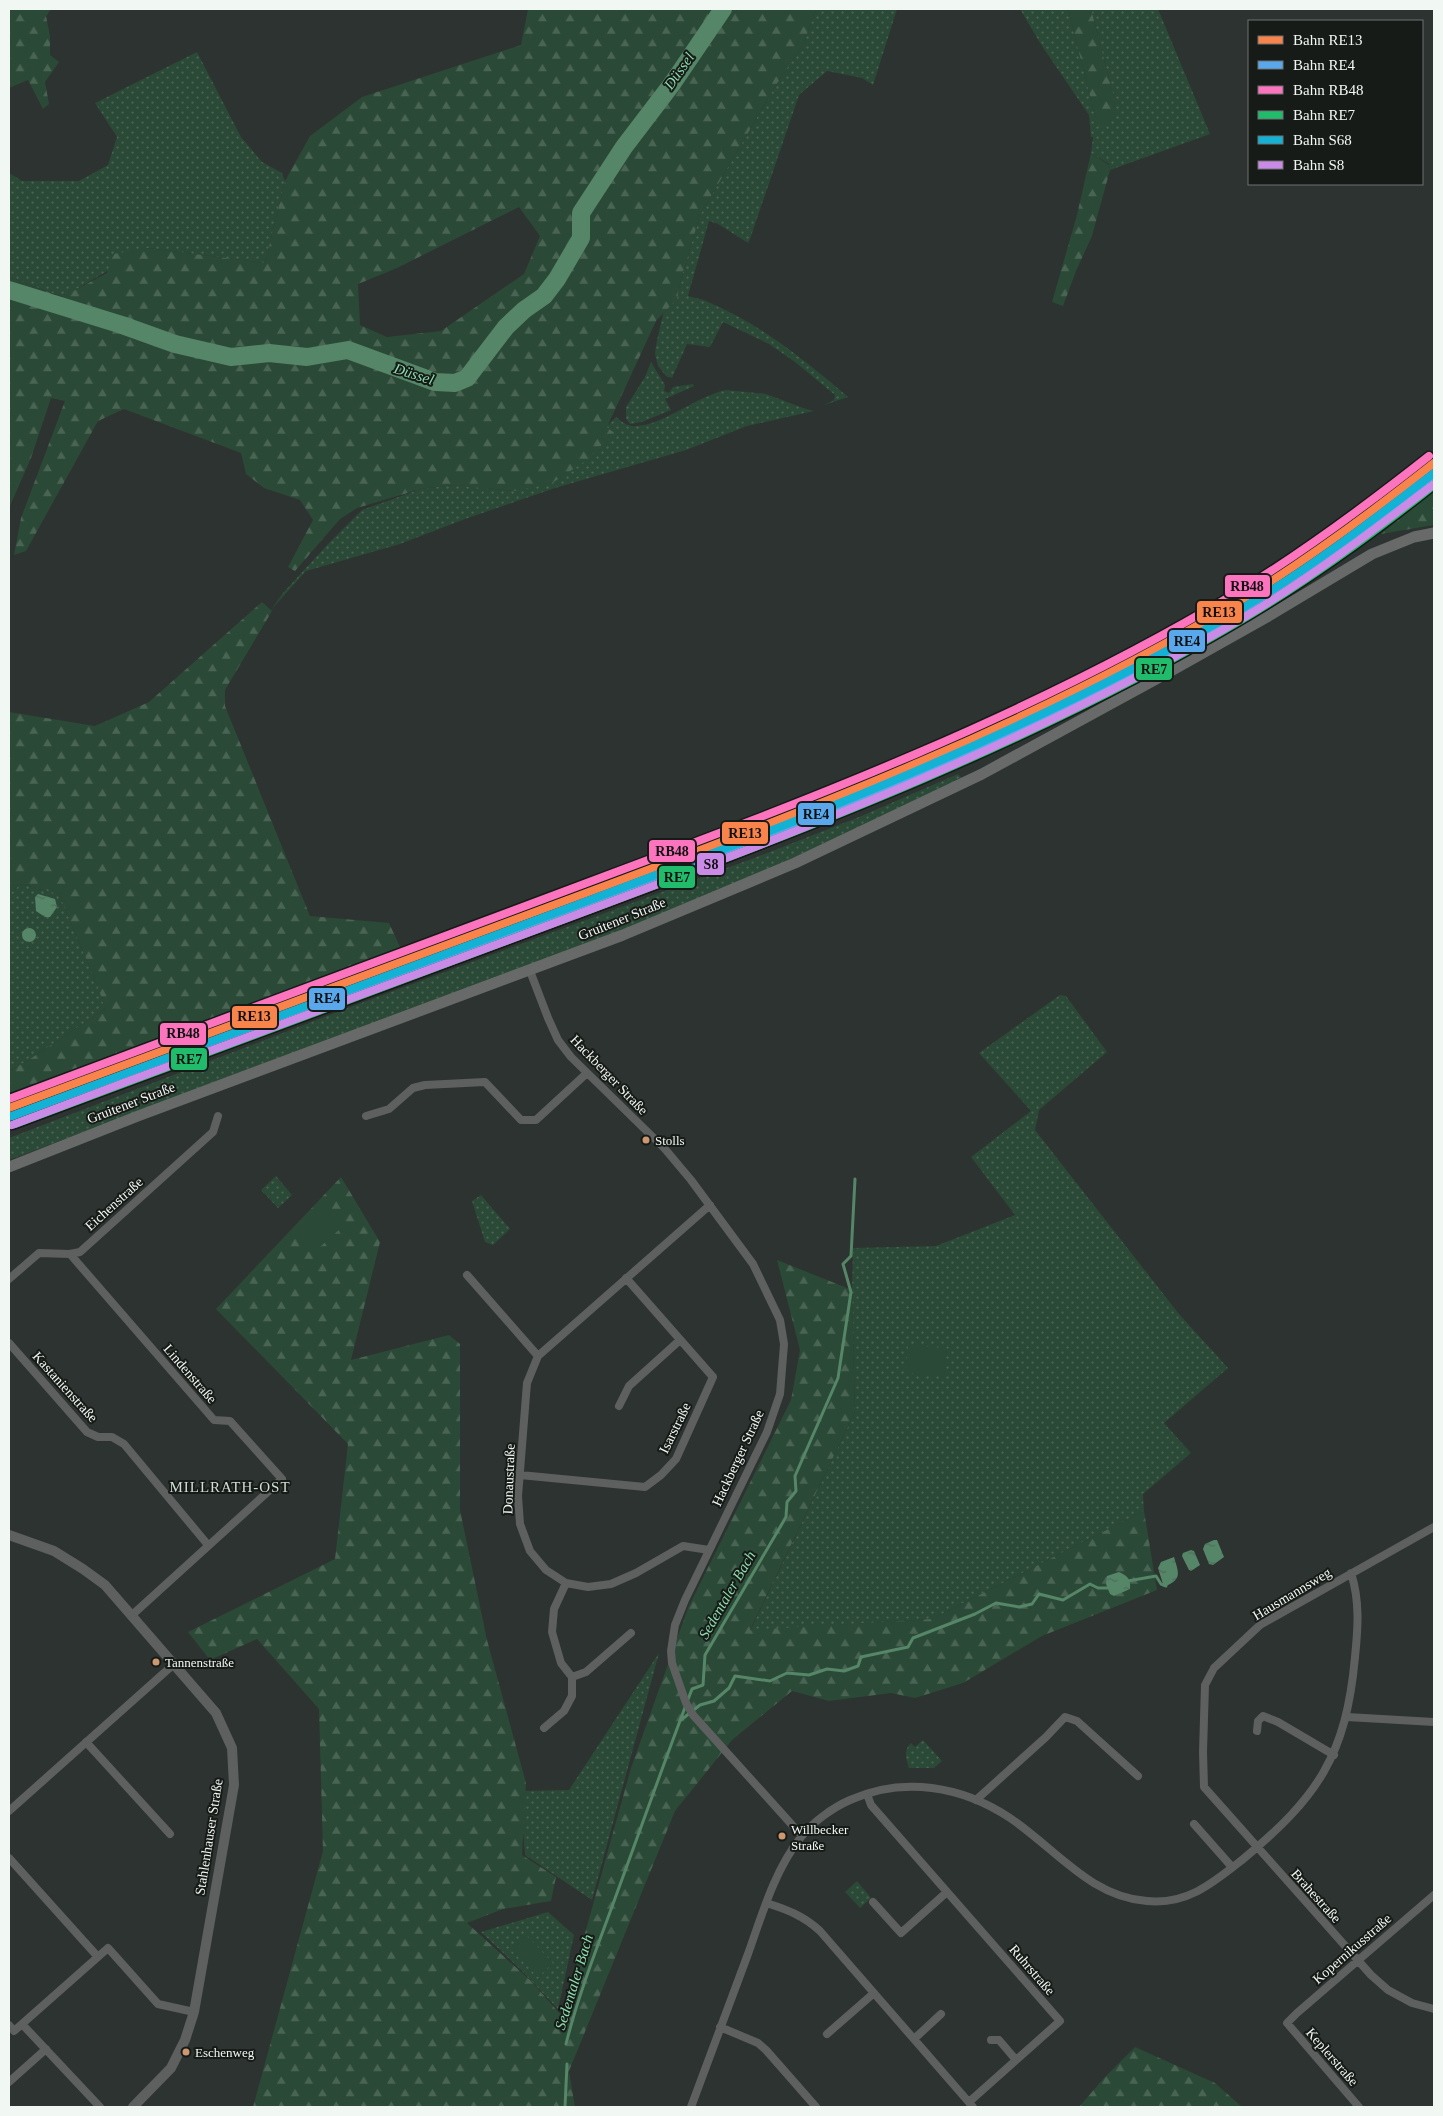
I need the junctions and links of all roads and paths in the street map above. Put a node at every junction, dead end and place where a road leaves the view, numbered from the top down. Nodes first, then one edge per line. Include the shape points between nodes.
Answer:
1 (1434, 533) edge
2 (530, 971) junction
3 (587, 1073) junction
4 (218, 1116) dead end
5 (366, 1116) dead end
6 (9, 1167) edge
7 (710, 1205) junction
8 (70, 1254) junction
9 (467, 1275) dead end
10 (626, 1278) junction
11 (9, 1280) edge
12 (680, 1340) junction
13 (9, 1343) edge
14 (538, 1356) junction
15 (619, 1406) dead end
16 (520, 1475) junction
17 (1434, 1527) edge
18 (9, 1535) edge
19 (208, 1545) junction
20 (708, 1550) junction
21 (1351, 1573) junction
22 (566, 1583) junction
23 (131, 1616) junction
24 (631, 1633) dead end
25 (174, 1664) junction
26 (572, 1677) junction
27 (1346, 1717) junction
28 (1434, 1722) edge
29 (544, 1728) dead end
30 (1257, 1731) dead end
31 (86, 1742) junction
32 (1334, 1755) junction
33 (1138, 1776) dead end
34 (867, 1794) junction
35 (976, 1800) junction
36 (9, 1811) edge
37 (1194, 1824) dead end
38 (170, 1834) dead end
39 (802, 1836) junction
40 (1257, 1847) junction
41 (9, 1858) edge
42 (1232, 1867) junction
43 (947, 1892) junction
44 (1434, 1895) edge
45 (766, 1902) junction
46 (873, 1902) dead end
47 (98, 1956) junction
48 (1357, 1960) junction
49 (874, 1993) junction
50 (1434, 2009) edge
51 (194, 2012) junction
52 (941, 2014) dead end
53 (1287, 2023) joint
54 (22, 2024) junction
55 (9, 2025) edge
56 (720, 2027) junction
57 (828, 2034) dead end
58 (914, 2039) junction
59 (991, 2040) dead end
60 (46, 2049) junction
61 (1016, 2060) junction
62 (9, 2082) edge
63 (814, 2104) edge
64 (971, 2105) edge
65 (100, 2107) edge
66 (133, 2107) edge
67 (691, 2107) edge
68 (803, 2107) edge
69 (1359, 2107) edge

1 - 2 main road, Gruitener Straße via 1414,537 1372,554 1171,671 982,774 851,838 663,920
2 - 3 street, Hackberger Straße via 558,1040
2 - 6 main road, Gruitener Straße
3 - 5 street via 536,1120 521,1120 485,1082 413,1088 389,1109
3 - 7 street, Hackberger Straße via 665,1148
4 - 8 street, Eichenstraße via 213,1132 188,1156 80,1252
7 - 10 street, Donaustraße
7 - 20 street, Hackberger Straße via 753,1264 780,1320 784,1344 780,1394 766,1432
8 - 11 street via 39,1253
8 - 19 street, Lindenstraße via 214,1420 230,1421 282,1479
9 - 14 street
10 - 12 street, Isarstraße
10 - 14 street, Donaustraße
12 - 15 street via 629,1386
12 - 16 street, Isarstraße via 713,1377 676,1458 661,1476 645,1487
13 - 19 street, Kastanienstraße via 87,1432 98,1437 112,1436 124,1444
14 - 16 street, Donaustraße via 527,1383
16 - 22 street, Donaustraße via 520,1524 530,1551 546,1570
17 - 21 street, Hausmannsweg
18 - 23 street, Stahlenhauser Straße via 54,1551 83,1569 105,1585
19 - 23 street, Lindenstraße
20 - 22 street, Donaustraße via 683,1546 611,1584 588,1587
20 - 39 street, Hackberger Straße via 675,1625 671,1651 680,1689 692,1715
21 - 27 street via 1356,1590 1358,1623
21 - 40 street, Hausmannsweg via 1260,1625 1214,1668 1205,1685 1204,1788
22 - 26 street via 554,1609 552,1632 561,1662
23 - 25 street, Stahlenhauser Straße
24 - 26 street via 586,1672
25 - 31 street
25 - 51 street, Stahlenhauser Straße via 216,1712 232,1748 234,1785
26 - 29 street via 572,1696 564,1711
27 - 28 street
27 - 32 street
30 - 32 street via 1258,1721 1263,1716
31 - 36 street
31 - 38 street
32 - 40 street via 1312,1792
33 - 35 street via 1077,1721 1065,1717
34 - 35 street via 918,1786 950,1790
34 - 39 street via 829,1812
34 - 43 street, Ruhrstraße via 871,1805
35 - 42 street via 1010,1818 1100,1888 1126,1898 1148,1902 1178,1899 1206,1888
37 - 42 street
39 - 45 street
40 - 42 street
40 - 48 street, Brahestraße
41 - 47 street
43 - 46 street via 901,1933
43 - 61 street, Ruhrstraße via 1060,2021
44 - 48 street, Kopernikusstraße
45 - 49 street, Ruhrstraße via 810,1922
45 - 56 street
47 - 51 street via 108,1948 158,2004
47 - 54 street
48 - 50 street via 1388,1990
48 - 53 street, Kopernikusstraße
49 - 57 street
49 - 58 street, Ruhrstraße
51 - 66 street, Stahlenhauser Straße via 171,2068
52 - 58 street
53 - 69 street, Keplerstraße
54 - 55 street via 14,2031
54 - 60 street
56 - 63 street via 758,2043
56 - 67 street
58 - 64 street, Ruhrstraße
59 - 61 street via 998,2040
60 - 62 street
60 - 65 street
61 - 64 street, Ruhrstraße
63 - 68 street

